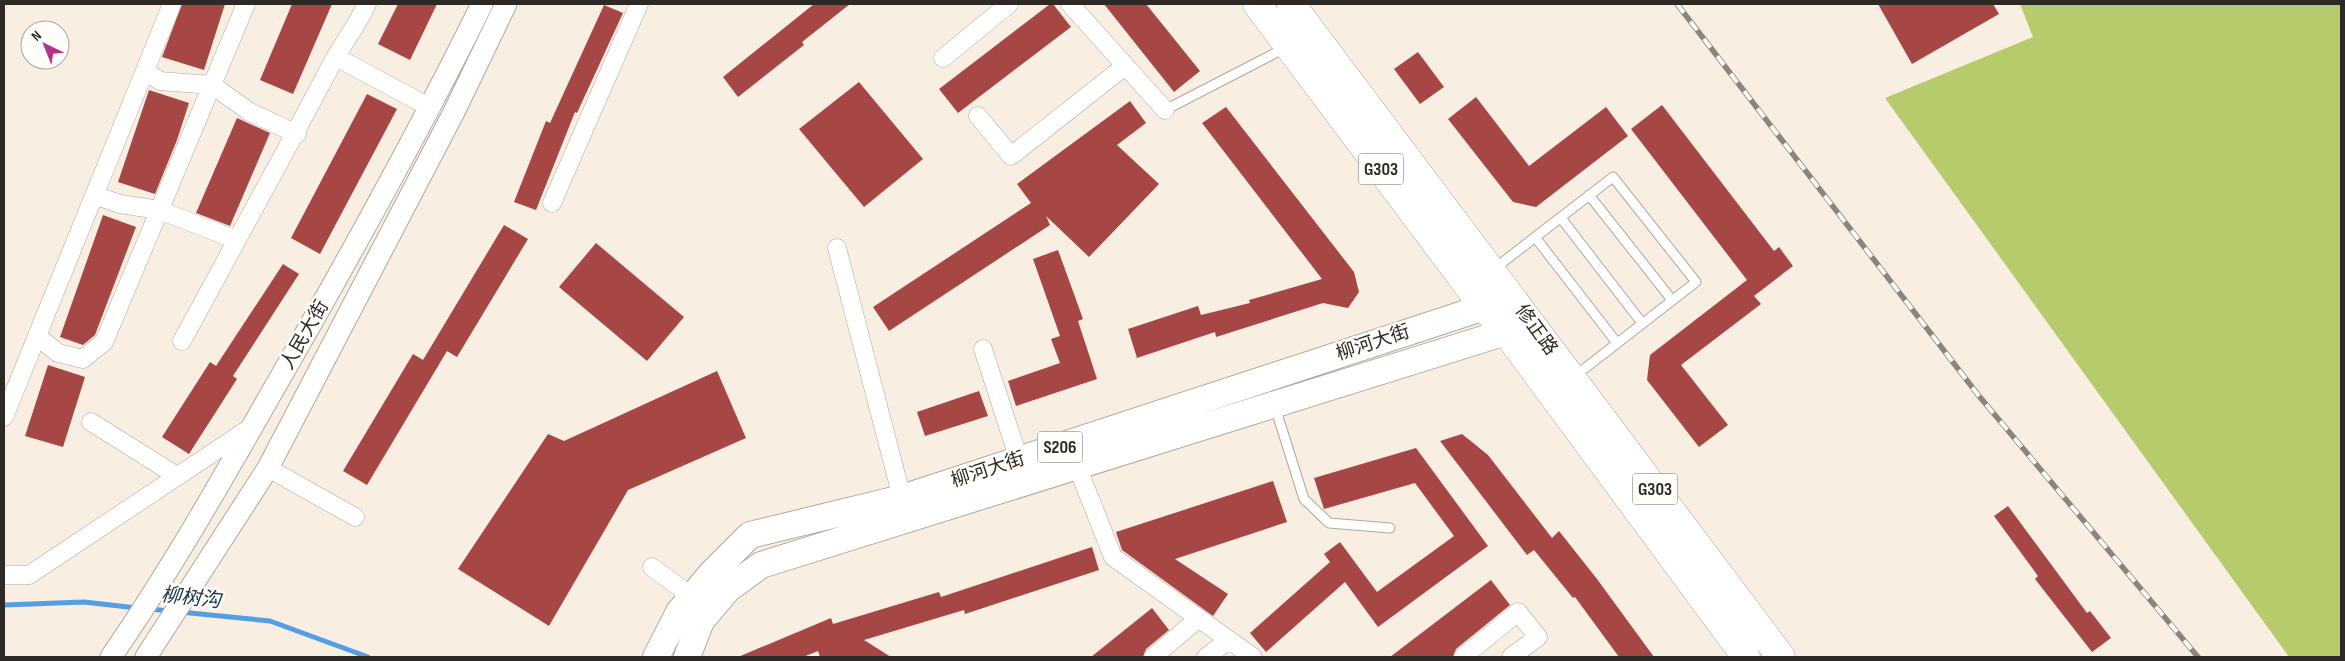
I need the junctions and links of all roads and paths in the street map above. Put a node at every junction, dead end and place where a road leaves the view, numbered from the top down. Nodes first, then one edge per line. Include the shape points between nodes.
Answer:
1 (172, 4) edge
2 (246, 4) edge
3 (367, 4) edge
4 (482, 4) edge
5 (506, 4) edge
6 (639, 4) edge
7 (1009, 4) edge
8 (1070, 4) edge
9 (1257, 4) edge
10 (1291, 4) edge
11 (1289, 46) junction
12 (336, 57) junction
13 (943, 58) dead end
14 (1125, 66) junction
15 (145, 72) junction
16 (212, 85) junction
17 (431, 108) junction
18 (1165, 110) joint
19 (978, 116) dead end
20 (297, 134) junction
21 (94, 195) junction
22 (1589, 195) junction
23 (552, 203) dead end
24 (159, 210) junction
25 (1560, 218) junction
26 (1535, 237) junction
27 (237, 240) junction
28 (837, 248) dead end
29 (1492, 270) junction
30 (1513, 298) junction
31 (1672, 300) junction
32 (1484, 306) junction
33 (1642, 323) junction
34 (1518, 327) junction
35 (37, 336) junction
36 (182, 341) dead end
37 (1616, 343) junction
38 (983, 349) dead end
39 (1572, 378) junction
40 (1274, 404) junction
41 (4, 417) edge
42 (91, 422) dead end
43 (253, 425) junction
44 (1019, 460) junction
45 (1077, 466) junction
46 (268, 468) junction
47 (177, 476) junction
48 (902, 498) junction
49 (355, 517) dead end
50 (1390, 528) dead end
51 (652, 567) dead end
52 (4, 575) edge
53 (692, 597) junction
54 (1199, 618) junction
55 (1229, 640) junction
56 (113, 655) edge
57 (146, 657) edge
58 (656, 657) edge
59 (687, 657) edge
60 (1153, 657) edge
61 (1206, 657) edge
62 (1253, 657) edge
63 (1463, 657) edge
64 (1511, 657) edge
65 (1746, 657) edge
66 (1780, 657) edge

1 - 15 street
2 - 16 street
3 - 12 street
4 - 17 street, 人民大街
5 - 46 street, 人民大街 via 454,112
6 - 23 street
7 - 13 street
8 - 14 street
9 - 11 highway, 修正路 / G303
10 - 29 highway, 修正路 / G303
11 - 18 lane
11 - 32 highway, 修正路 / G303
12 - 17 street
12 - 20 street
14 - 18 street
14 - 19 street via 1011,156
15 - 16 street via 160,81
15 - 21 street
16 - 20 street via 250,112
16 - 24 street
17 - 43 street, 人民大街 via 339,277
20 - 27 street
21 - 24 street via 120,204
21 - 35 street
22 - 25 lane
22 - 31 lane
22 - 31 lane via 1613,177 1696,282
24 - 27 street
24 - 35 street via 104,342 83,359 58,353
25 - 26 lane
25 - 33 lane
26 - 29 lane
26 - 37 lane
27 - 36 street
28 - 48 street
29 - 30 highway, 修正路 / G303
30 - 32 main road, 柳河大街 / S206
30 - 34 highway, 修正路 / G303
31 - 33 lane
32 - 34 highway, 修正路 / G303
32 - 44 main road, 柳河大街 / S206
33 - 37 lane
34 - 39 highway, 修正路 / G303
34 - 40 main road, 柳河大街 / S206
34 - 65 highway, 修正路 / G303
35 - 41 street
37 - 39 lane
38 - 44 street
39 - 66 highway, 修正路 / G303
40 - 45 main road, 柳河大街 / S206
40 - 50 lane via 1304,498 1329,523
42 - 47 street
43 - 47 street
43 - 56 street, 人民大街 via 197,524
44 - 48 main road, 柳河大街 / S206
45 - 54 street via 1113,557
45 - 59 main road, 柳河大街 / S206 via 760,565 728,589 701,621
46 - 49 street
46 - 57 street, 人民大街
47 - 52 street via 29,575
48 - 53 main road, 柳河大街 / S206 via 750,535
51 - 53 street
53 - 58 main road, 柳河大街 / S206 via 680,612
54 - 55 street
54 - 60 street
55 - 61 street
55 - 62 street
63 - 64 street via 1518,612 1538,637

